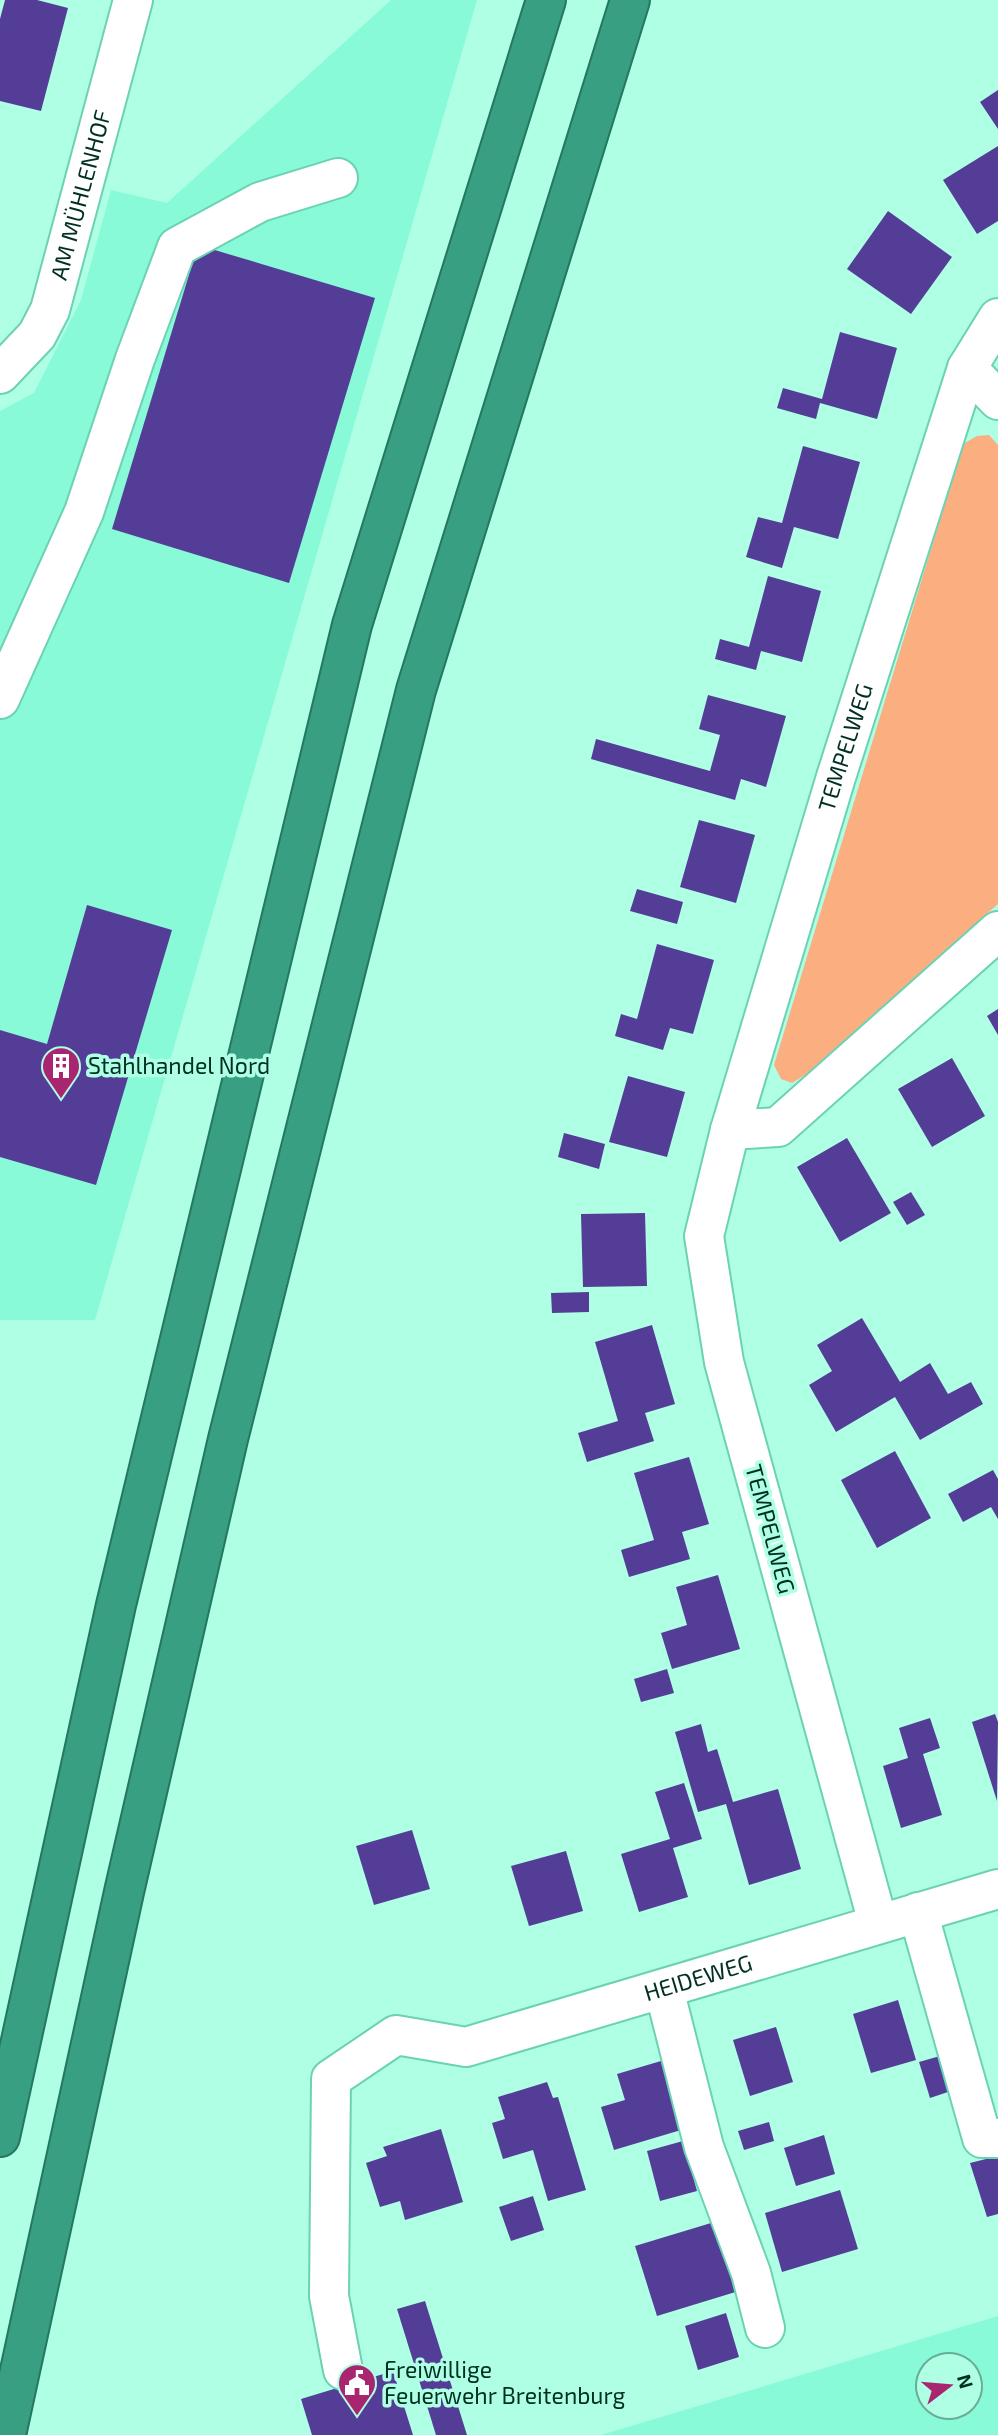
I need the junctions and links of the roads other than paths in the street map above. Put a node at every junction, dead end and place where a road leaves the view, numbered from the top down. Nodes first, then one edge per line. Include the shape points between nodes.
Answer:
1 (133, 0) edge
2 (547, 0) edge
3 (630, 0) edge
4 (338, 178) dead end
5 (998, 318) edge
6 (967, 368) junction
7 (0, 374) edge
8 (998, 400) edge
9 (0, 699) edge
10 (998, 931) edge
11 (730, 1130) junction
12 (998, 1889) edge
13 (918, 1912) junction
14 (878, 1923) junction
15 (664, 1989) junction
16 (0, 2137) edge
17 (998, 2138) edge
18 (765, 2328) dead end
19 (343, 2370) dead end
20 (6, 2435) edge

1 - 7 street, AM MÜHLENHOF via 50,310 37,335
2 - 16 highway via 352,625 116,1605
3 - 20 highway via 416,690 228,1440
4 - 9 street via 260,202 177,247 83,512
5 - 6 street, TEMPELWEG
6 - 8 street
6 - 11 street, TEMPELWEG via 836,777
10 - 11 street via 778,1127
11 - 14 street, TEMPELWEG via 704,1236 724,1362
12 - 13 street, HEIDEWEG
13 - 14 street, HEIDEWEG
13 - 17 street via 982,2138
14 - 15 street, HEIDEWEG
15 - 18 street via 704,2147 751,2273
15 - 19 street, HEIDEWEG via 466,2047 396,2035 331,2078 329,2296

